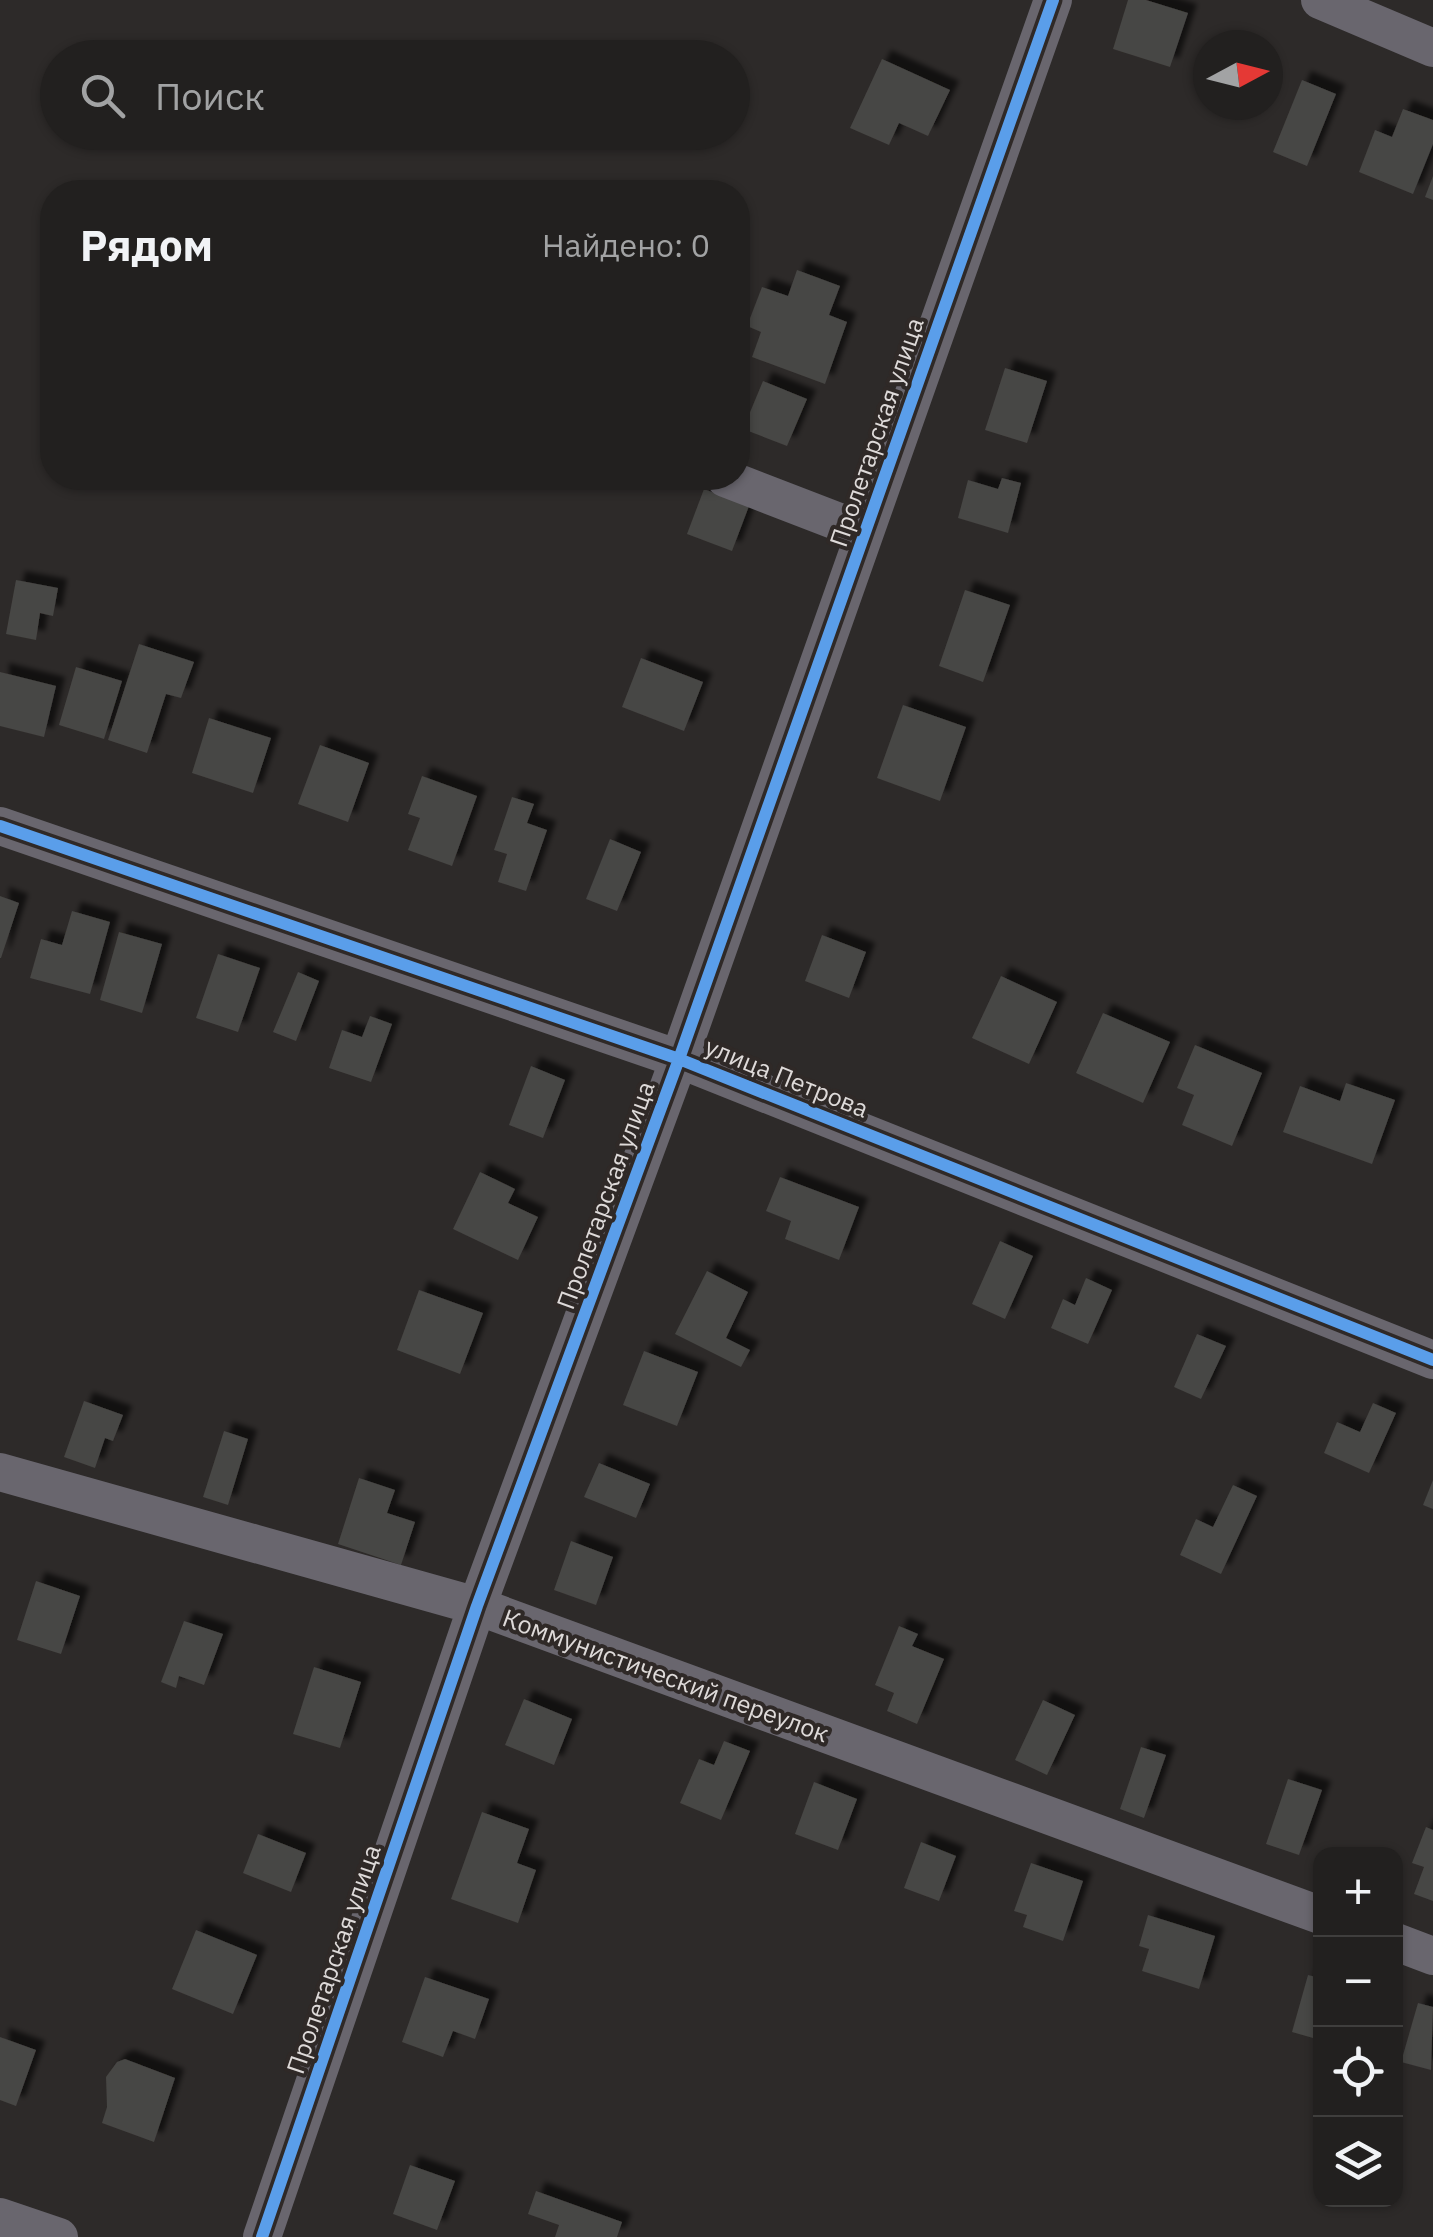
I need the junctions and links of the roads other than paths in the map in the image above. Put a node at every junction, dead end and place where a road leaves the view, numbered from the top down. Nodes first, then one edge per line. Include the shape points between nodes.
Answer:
1 (1053, 0) edge
2 (1320, 0) edge
3 (1433, 48) edge
4 (750, 488) edge
5 (865, 532) junction
6 (0, 826) edge
7 (680, 1058) junction
8 (1433, 1360) edge
9 (0, 1472) edge
10 (477, 1606) junction
11 (1313, 1912) edge
12 (1403, 1945) edge
13 (1433, 1956) edge
14 (0, 2217) edge
15 (59, 2237) edge
16 (262, 2237) edge

1 - 5 street, Пролетарская улица
2 - 3 street
4 - 5 street
5 - 7 street, Пролетарская улица
6 - 7 street, улица Петрова
7 - 8 street, улица Петрова
7 - 10 street, Пролетарская улица
9 - 10 street, Коммунистический переулок
10 - 11 street, Коммунистический переулок
10 - 16 street, Пролетарская улица
12 - 13 street
14 - 15 street

